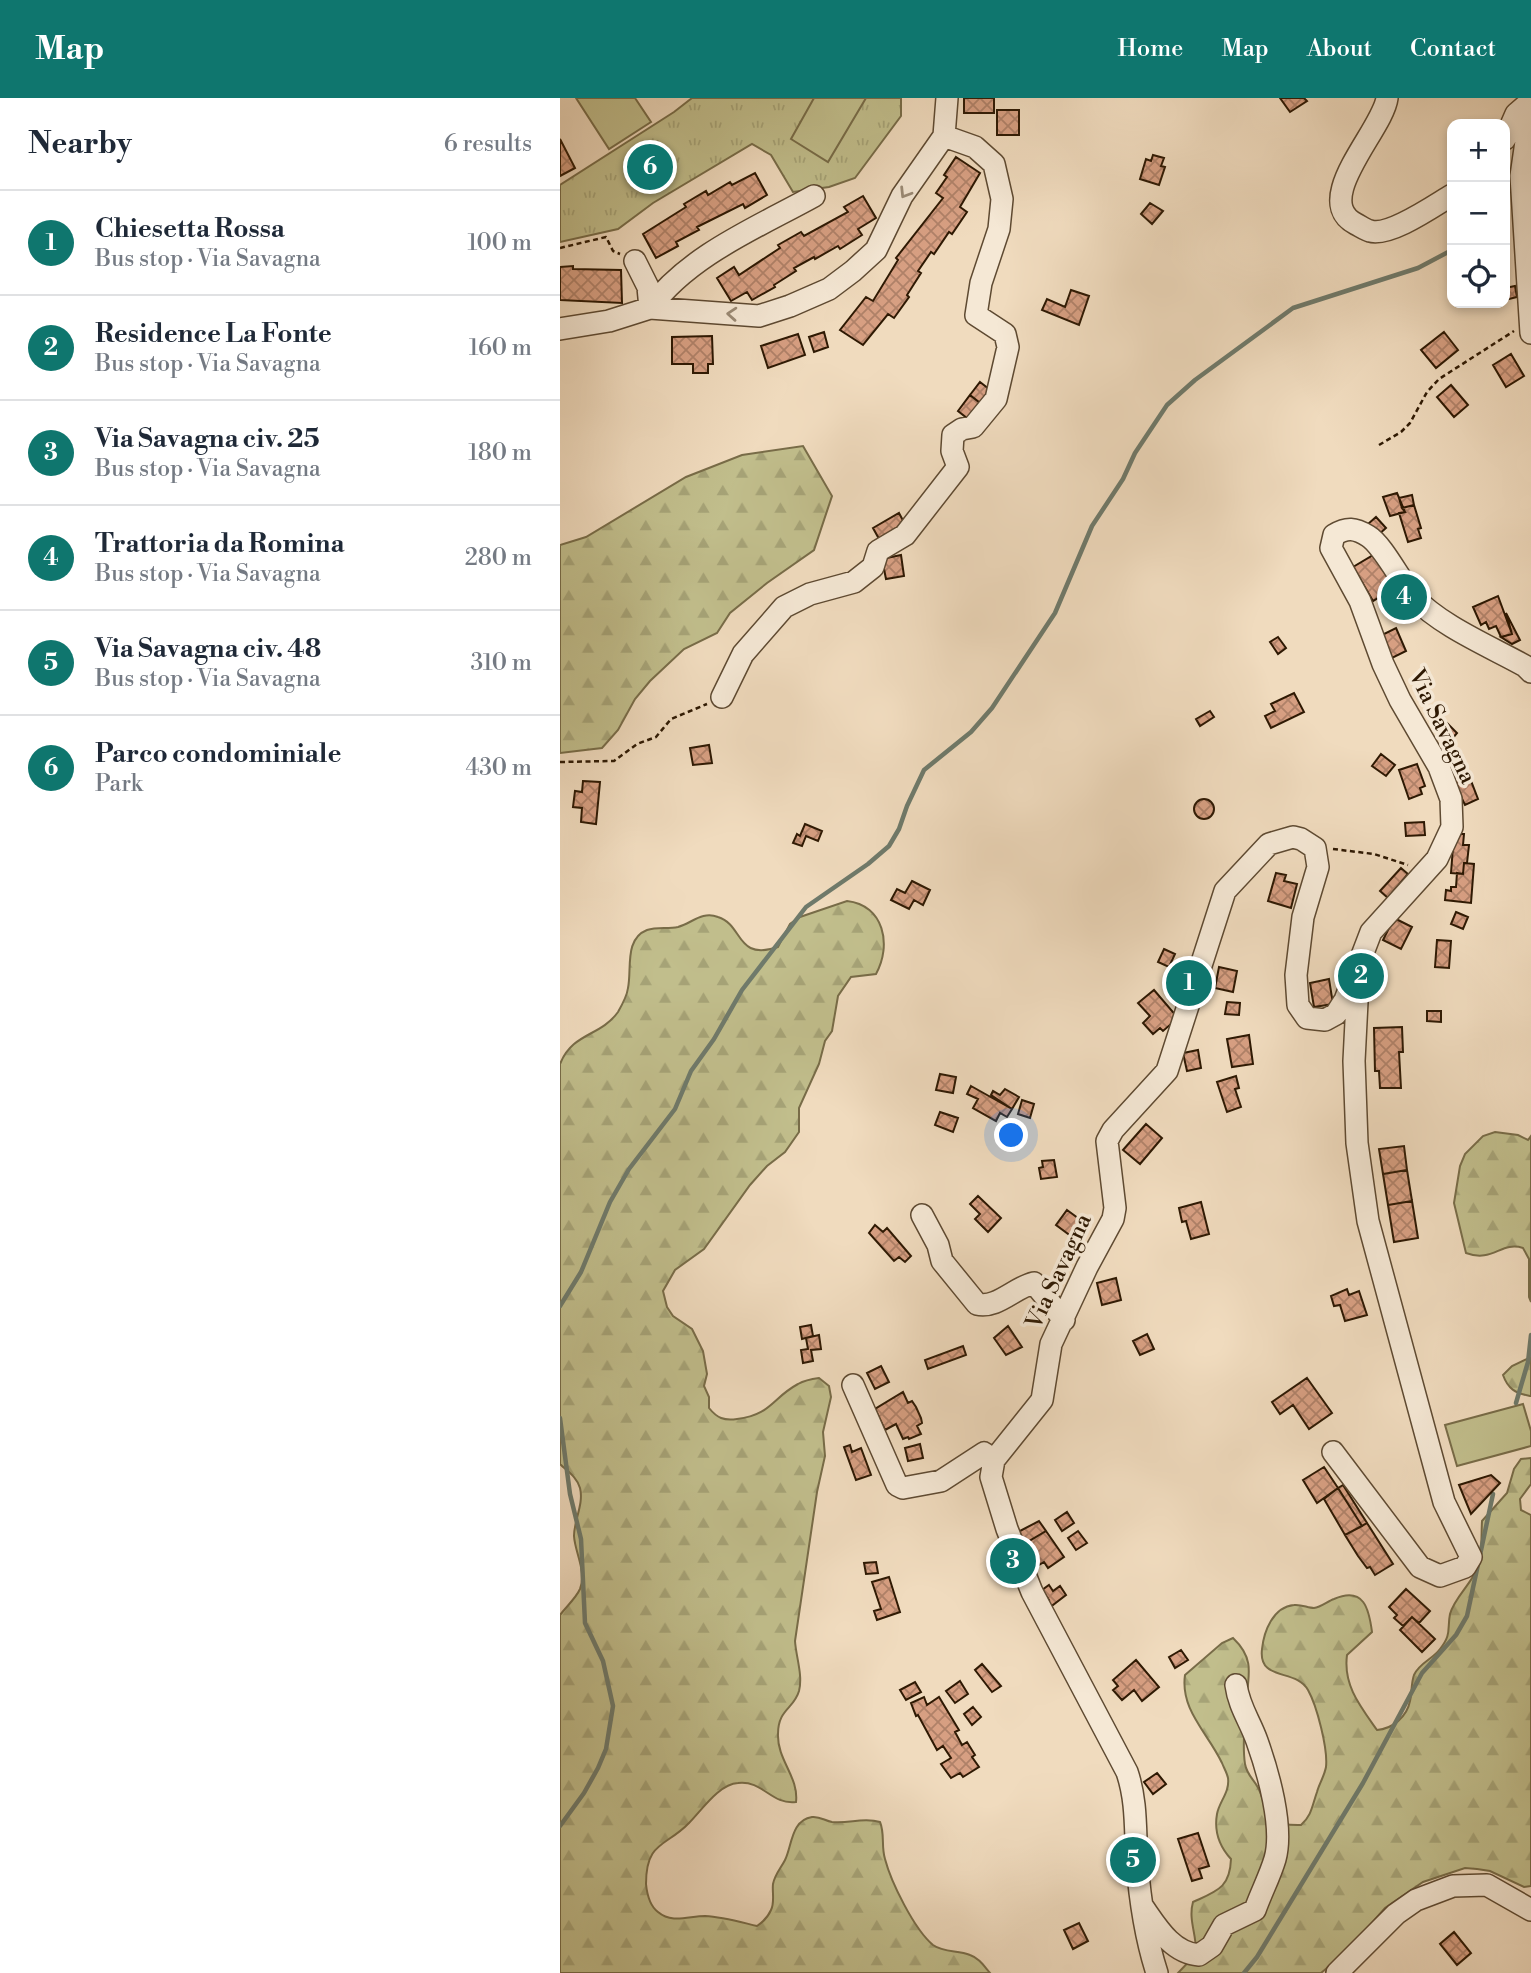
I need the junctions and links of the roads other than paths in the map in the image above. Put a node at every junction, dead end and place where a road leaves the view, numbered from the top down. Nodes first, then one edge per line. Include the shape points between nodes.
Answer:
1 (947, 98) edge
2 (1388, 98) edge
3 (1531, 101) edge
4 (1531, 107) edge
5 (1510, 128) edge
6 (944, 136) junction
7 (814, 196) dead end
8 (1447, 198) edge
9 (635, 261) road end
10 (650, 308) junction
11 (560, 329) edge
12 (1524, 331) edge
13 (1531, 672) edge
14 (722, 698) road end
15 (1359, 965) junction
16 (922, 1215) dead end
17 (1064, 1320) junction
18 (853, 1385) dead end
19 (1333, 1452) dead end
20 (994, 1460) junction
21 (1237, 1685) dead end
22 (1140, 1902) junction
23 (1531, 1910) edge
24 (1157, 1973) edge
25 (1337, 1973) edge

1 - 6 street
2 - 8 street via 1340,192 1347,219 1372,233 1393,229
3 - 5 street via 1516,114
4 - 12 street via 1521,176
6 -> 10 street via 902,196 876,250 828,289 759,316
6 - 14 street via 975,146 994,164 1002,199 999,229 976,315 1005,334 1007,347 996,398 973,427 953,435 958,467 905,535 878,551 873,567 854,582 784,607 743,654
7 - 10 street via 685,272
9 - 10 street via 648,287
10 - 11 street
13 - 15 street, Via Savagna via 1433,615 1414,597 1371,537 1354,528 1334,535 1331,548 1336,561 1360,601 1400,700 1439,767 1451,799 1451,827 1437,859 1371,932
15 - 17 street, Via Savagna via 1336,1014 1325,1020 1307,1018 1298,1005 1296,975 1303,917 1318,867 1315,848 1293,837 1269,844 1225,891 1167,1071 1107,1141 1113,1219
15 - 19 street via 1354,1074 1357,1143 1368,1221 1444,1502 1471,1557 1465,1567 1440,1576 1420,1567
16 - 17 street via 942,1261 977,1304 992,1304 1034,1283
17 - 20 street, Via Savagna via 1051,1344 1042,1400
18 - 20 street via 897,1485 903,1488 941,1481 984,1453
20 - 22 street via 992,1477 1032,1592 1130,1781
21 - 22 street via 1238,1701 1266,1767 1276,1826 1276,1856 1255,1910 1224,1925 1212,1946 1199,1955 1186,1953 1165,1937
22 - 24 street
23 - 25 street via 1487,1885 1454,1886 1416,1900 1396,1914

